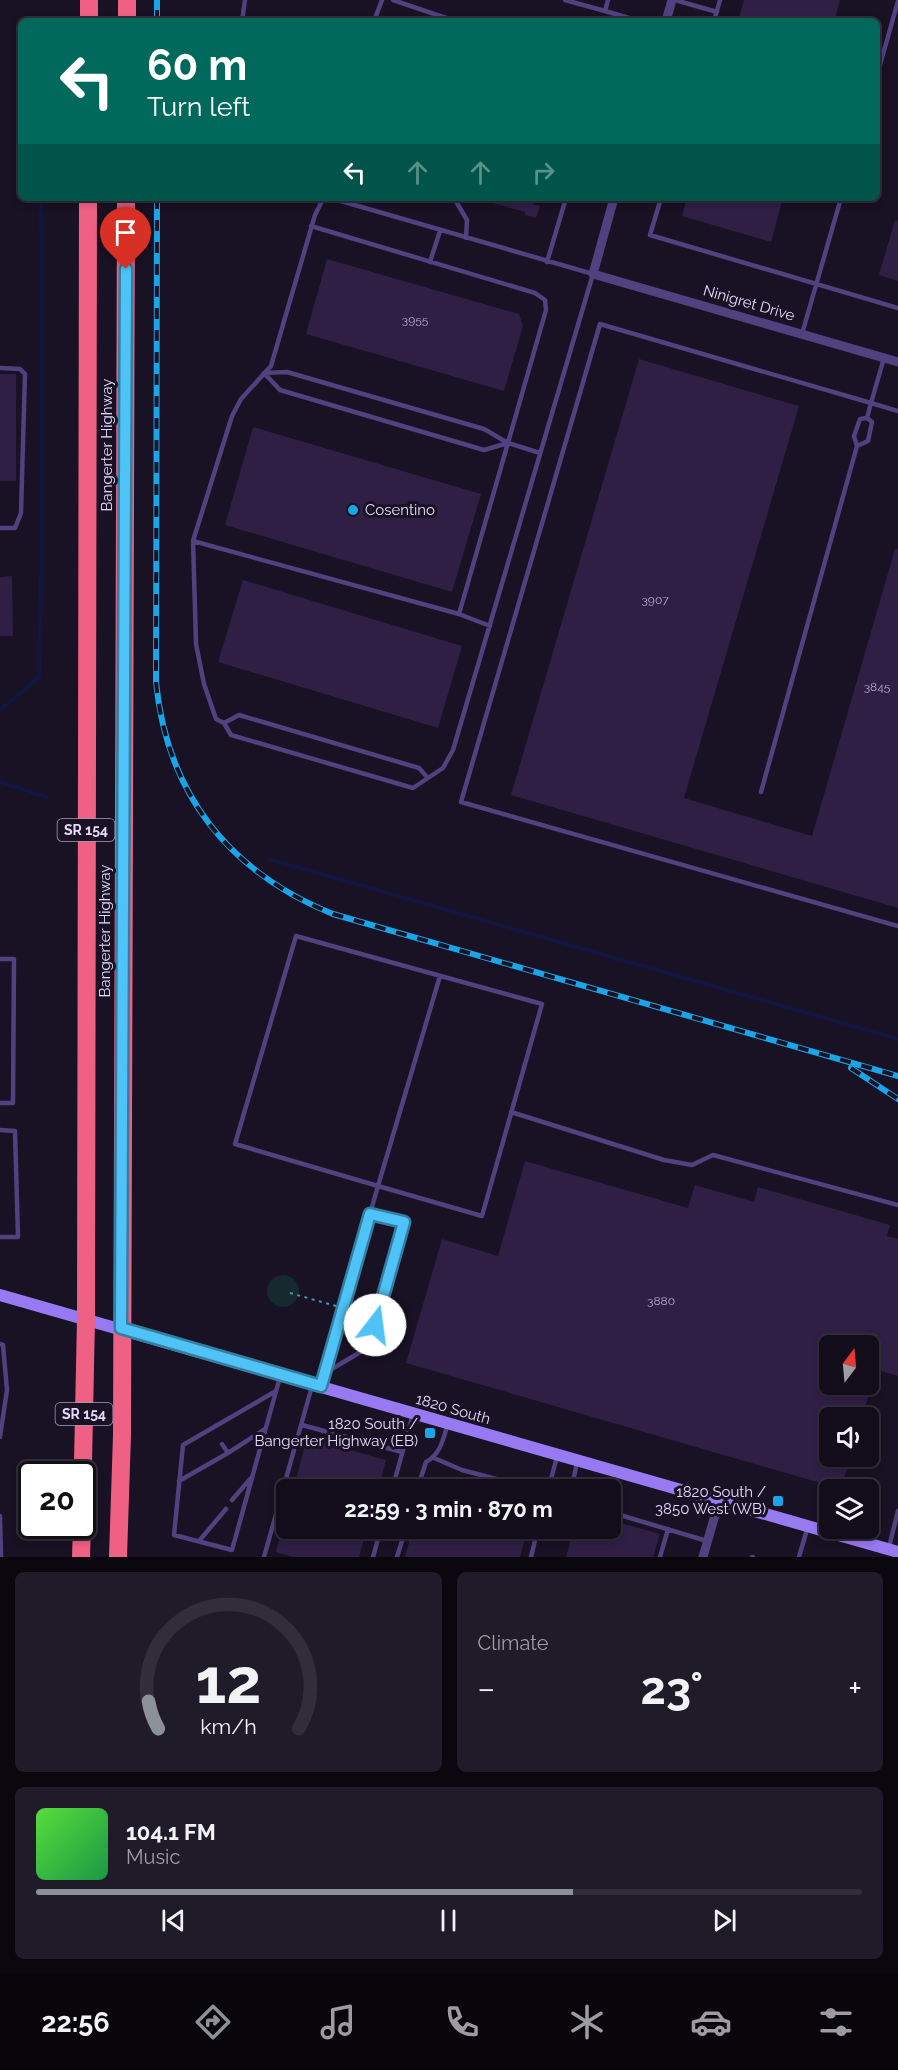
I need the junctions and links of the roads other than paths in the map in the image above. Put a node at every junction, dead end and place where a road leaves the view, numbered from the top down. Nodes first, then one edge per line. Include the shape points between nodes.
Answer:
1 (89, 0) edge
2 (127, 0) edge
3 (245, 0) edge
4 (382, 0) edge
5 (393, 0) edge
6 (565, 0) edge
7 (608, 0) edge
8 (673, 0) edge
9 (720, 0) edge
10 (898, 1) edge
11 (605, 11) junction
12 (717, 12) junction
13 (89, 18) edge
14 (127, 18) edge
15 (242, 18) edge
16 (375, 18) edge
17 (446, 18) edge
18 (629, 18) edge
19 (667, 18) edge
20 (715, 18) edge
21 (880, 65) edge
22 (88, 201) edge
23 (126, 201) edge
24 (322, 201) edge
25 (337, 201) edge
26 (456, 201) edge
27 (565, 201) edge
28 (614, 201) edge
29 (660, 201) edge
30 (840, 201) edge
31 (311, 226) junction
32 (440, 231) junction
33 (466, 238) junction
34 (430, 261) junction
35 (547, 262) junction
36 (593, 274) junction
37 (816, 285) junction
38 (898, 308) edge
39 (802, 334) junction
40 (884, 357) junction
41 (898, 362) edge
42 (0, 368) edge
43 (264, 373) junction
44 (871, 403) junction
45 (898, 411) edge
46 (867, 418) junction
47 (508, 443) junction
48 (857, 446) junction
49 (540, 453) junction
50 (0, 528) edge
51 (193, 541) junction
52 (459, 614) junction
53 (490, 626) junction
54 (224, 723) junction
55 (427, 777) junction
56 (761, 792) dead end
57 (898, 926) edge
58 (0, 959) edge
59 (440, 976) junction
60 (0, 1103) edge
61 (511, 1112) junction
62 (0, 1131) edge
63 (378, 1186) junction
64 (898, 1205) edge
65 (370, 1214) junction
66 (0, 1238) edge
67 (0, 1295) edge
68 (86, 1319) junction
69 (121, 1328) junction
70 (0, 1344) edge
71 (325, 1373) junction
72 (280, 1374) junction
73 (317, 1385) junction
74 (0, 1387) edge
75 (7, 1389) junction
76 (276, 1391) junction
77 (413, 1413) junction
78 (448, 1423) junction
79 (302, 1425) junction
80 (213, 1428) junction
81 (265, 1430) junction
82 (217, 1434) dead end
83 (0, 1437) edge
84 (222, 1444) dead end
85 (402, 1452) junction
86 (228, 1453) junction
87 (558, 1454) junction
88 (434, 1458) junction
89 (577, 1460) junction
90 (83, 1461) edge
91 (253, 1476) junction
92 (395, 1479) edge
93 (421, 1479) edge
94 (496, 1479) edge
95 (551, 1479) edge
96 (573, 1479) edge
97 (179, 1481) junction
98 (232, 1500) dead end
99 (719, 1501) junction
100 (226, 1509) dead end
101 (898, 1511) edge
102 (621, 1515) edge
103 (0, 1516) edge
104 (808, 1527) junction
105 (668, 1529) junction
106 (82, 1539) edge
107 (378, 1539) edge
108 (403, 1539) edge
109 (535, 1539) edge
110 (199, 1541) junction
111 (707, 1541) junction
112 (893, 1551) edge
113 (1, 1557) edge
114 (81, 1557) edge
115 (118, 1557) edge
116 (264, 1557) edge
117 (373, 1557) edge
118 (397, 1557) edge
119 (531, 1557) edge
120 (660, 1557) edge
121 (703, 1557) edge
122 (799, 1557) edge

1 - 13 highway
2 - 14 highway
3 - 15 lane
4 - 16 lane
5 - 17 lane
6 - 11 lane
7 - 11 lane
8 - 12 lane
8 - 19 street
9 - 12 lane
10 - 21 lane
11 - 18 lane
12 - 20 lane
22 - 68 highway, Bangerter Highway / SR 154
23 - 69 highway, Bangerter Highway / SR 154
24 - 31 lane
25 - 32 lane
26 - 33 lane via 467,220
27 - 35 lane
28 - 36 street
29 - 37 lane via 650,235
30 - 37 lane
31 - 34 lane
31 - 43 lane via 271,366
32 - 33 lane
32 - 34 lane
33 - 35 lane
34 - 47 lane via 535,292 545,300 546,310
35 - 36 lane
36 - 39 street, Ninigret Drive
36 - 49 lane
37 - 38 lane
37 - 39 lane
39 - 40 street, Ninigret Drive
40 - 41 street, Ninigret Drive
40 - 44 lane
42 - 50 lane via 20,369 26,374 21,513 15,528
43 - 47 lane via 287,372 484,429
43 - 47 lane via 280,390 484,450
43 - 51 lane via 241,399 232,417
44 - 45 lane
44 - 46 lane
44 - 57 lane via 600,324 461,802
46 - 48 lane via 860,419 854,436
46 - 48 lane via 872,422 867,441
47 - 49 lane
47 - 52 lane
48 - 56 lane
49 - 53 lane
51 - 52 lane
51 - 54 lane via 195,644 216,719
52 - 53 lane
53 - 55 lane via 453,750 443,768
54 - 55 lane via 239,715 418,768
54 - 55 lane via 231,735 413,788
58 - 60 lane via 14,959 13,1103
59 - 61 lane via 542,1004
59 - 63 lane
59 - 63 lane via 296,936 235,1144
61 - 63 lane via 482,1216
61 - 64 lane via 664,1160 692,1165 713,1155
62 - 66 lane via 15,1131 18,1237
63 - 65 lane
65 - 71 lane
65 - 71 lane via 404,1222 369,1347
67 - 68 street, 1820 South
68 - 69 street, 1820 South
68 - 90 highway, Bangerter Highway / SR 154
69 - 72 street, 1820 South
69 - 115 highway, Bangerter Highway / SR 154
70 - 75 lane
71 - 73 lane
72 - 73 street, 1820 South
72 - 76 lane
73 - 77 street, 1820 South
73 - 79 lane
74 - 75 lane
75 - 83 lane
76 - 80 lane
76 - 81 lane
77 - 78 street, 1820 South
77 - 85 lane
78 - 87 street, 1820 South
78 - 88 lane
79 - 85 lane
79 - 116 lane
80 - 82 lane
80 - 97 lane via 183,1445
81 - 86 lane
81 - 91 lane
84 - 86 lane
85 - 92 lane
86 - 97 lane
87 - 89 street, 1820 South
87 - 95 lane
88 - 93 lane via 426,1462
88 - 94 lane
89 - 96 lane
89 - 99 street, 1820 South
91 - 98 lane
91 - 110 lane via 232,1550
97 - 110 lane via 174,1535
99 - 104 street, 1820 South
99 - 111 street
100 - 110 lane
101 - 112 lane
102 - 105 lane
103 - 113 lane
104 - 112 street, 1820 South
104 - 122 lane
105 - 111 lane
105 - 120 lane
106 - 114 highway
107 - 117 lane
108 - 118 lane
109 - 119 lane
111 - 121 street

